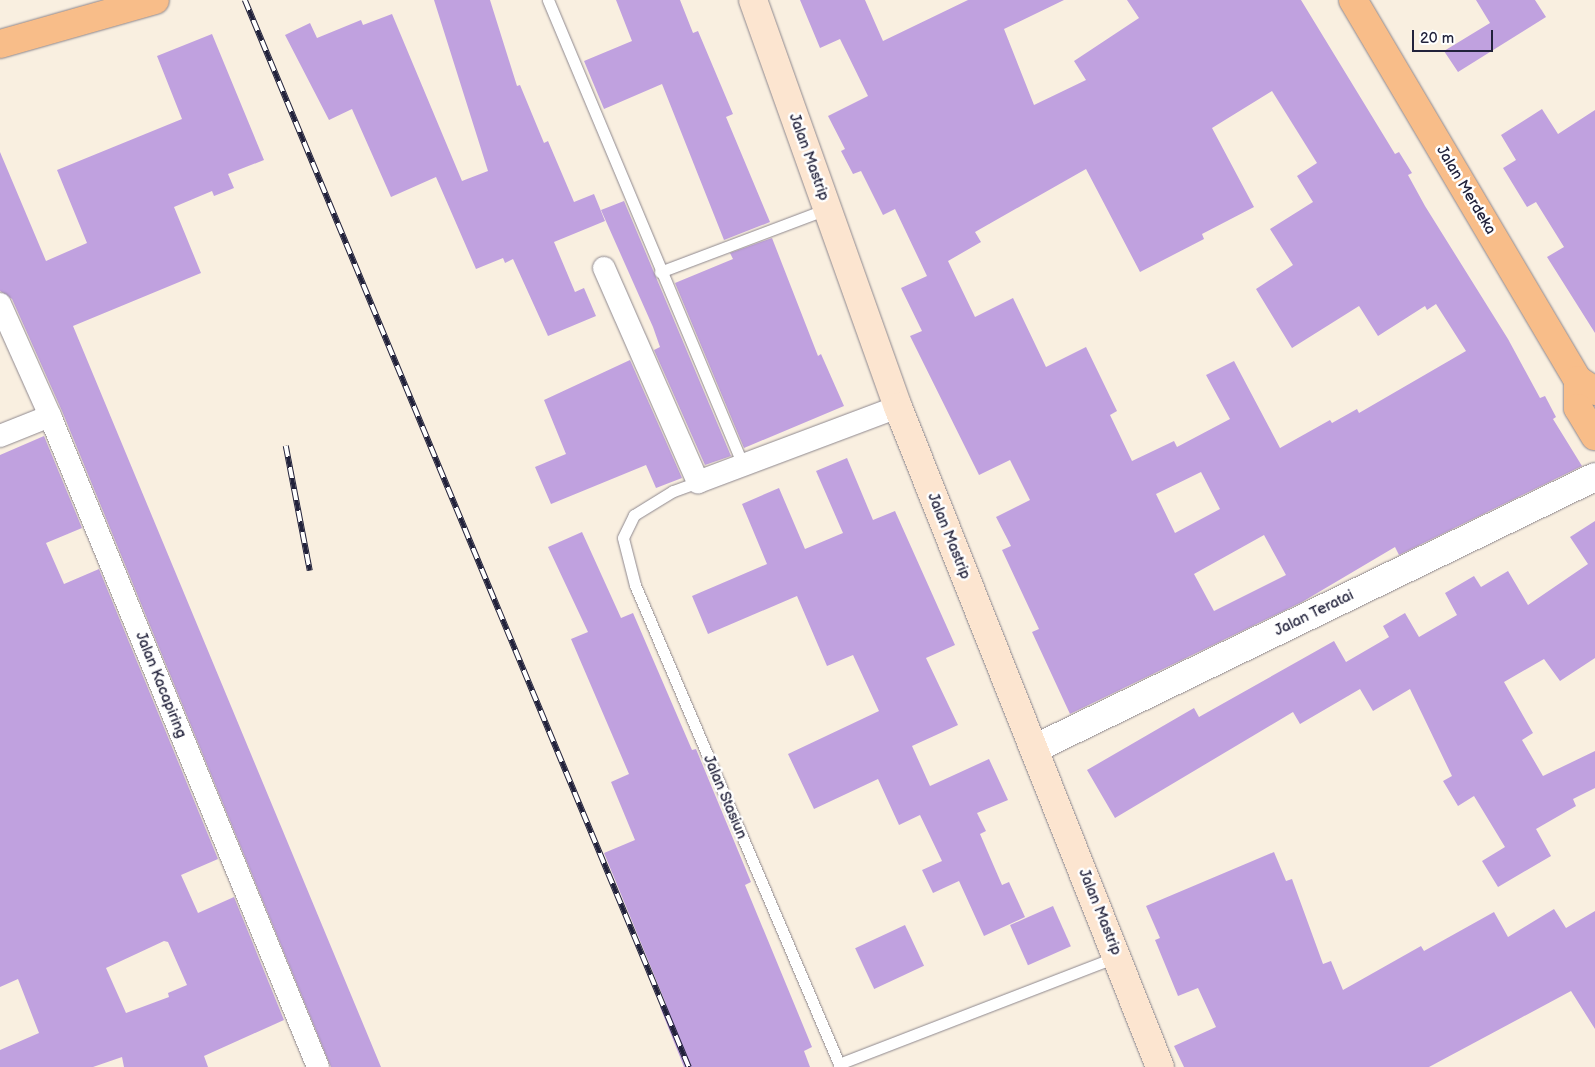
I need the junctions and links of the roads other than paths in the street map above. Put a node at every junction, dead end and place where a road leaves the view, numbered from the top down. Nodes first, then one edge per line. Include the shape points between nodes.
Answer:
1 (155, 0) edge
2 (548, 0) edge
3 (753, 0) edge
4 (1353, 0) edge
5 (0, 44) edge
6 (827, 209) junction
7 (604, 268) dead end
8 (660, 272) junction
9 (0, 304) edge
10 (1587, 386) edge
11 (898, 407) junction
12 (50, 416) junction
13 (0, 436) edge
14 (1595, 436) edge
15 (743, 465) junction
16 (1595, 476) edge
17 (698, 482) junction
18 (1034, 749) junction
19 (1119, 956) junction
20 (839, 1066) edge
21 (318, 1067) edge
22 (1160, 1067) edge

1 - 5 main road
2 - 8 lane
3 - 6 main road, Jalan Mastrip
4 - 10 main road, Jalan Merdeka
6 - 8 lane
6 - 11 main road, Jalan Mastrip
7 - 17 street
8 - 15 lane
9 - 12 street, Jalan Kacapiring
10 - 14 main road, Jalan Merdeka via 1578,408
11 - 15 street, Jalan Stasiun
11 - 18 main road, Jalan Mastrip
12 - 13 street
12 - 21 street, Jalan Kacapiring
15 - 17 street, Jalan Stasiun
16 - 18 street, Jalan Teratai
17 - 20 lane, Jalan Stasiun via 673,491 634,514 623,538 635,585
18 - 19 main road, Jalan Mastrip
19 - 20 lane, Jalan Stasiun
19 - 22 main road, Jalan Mastrip

